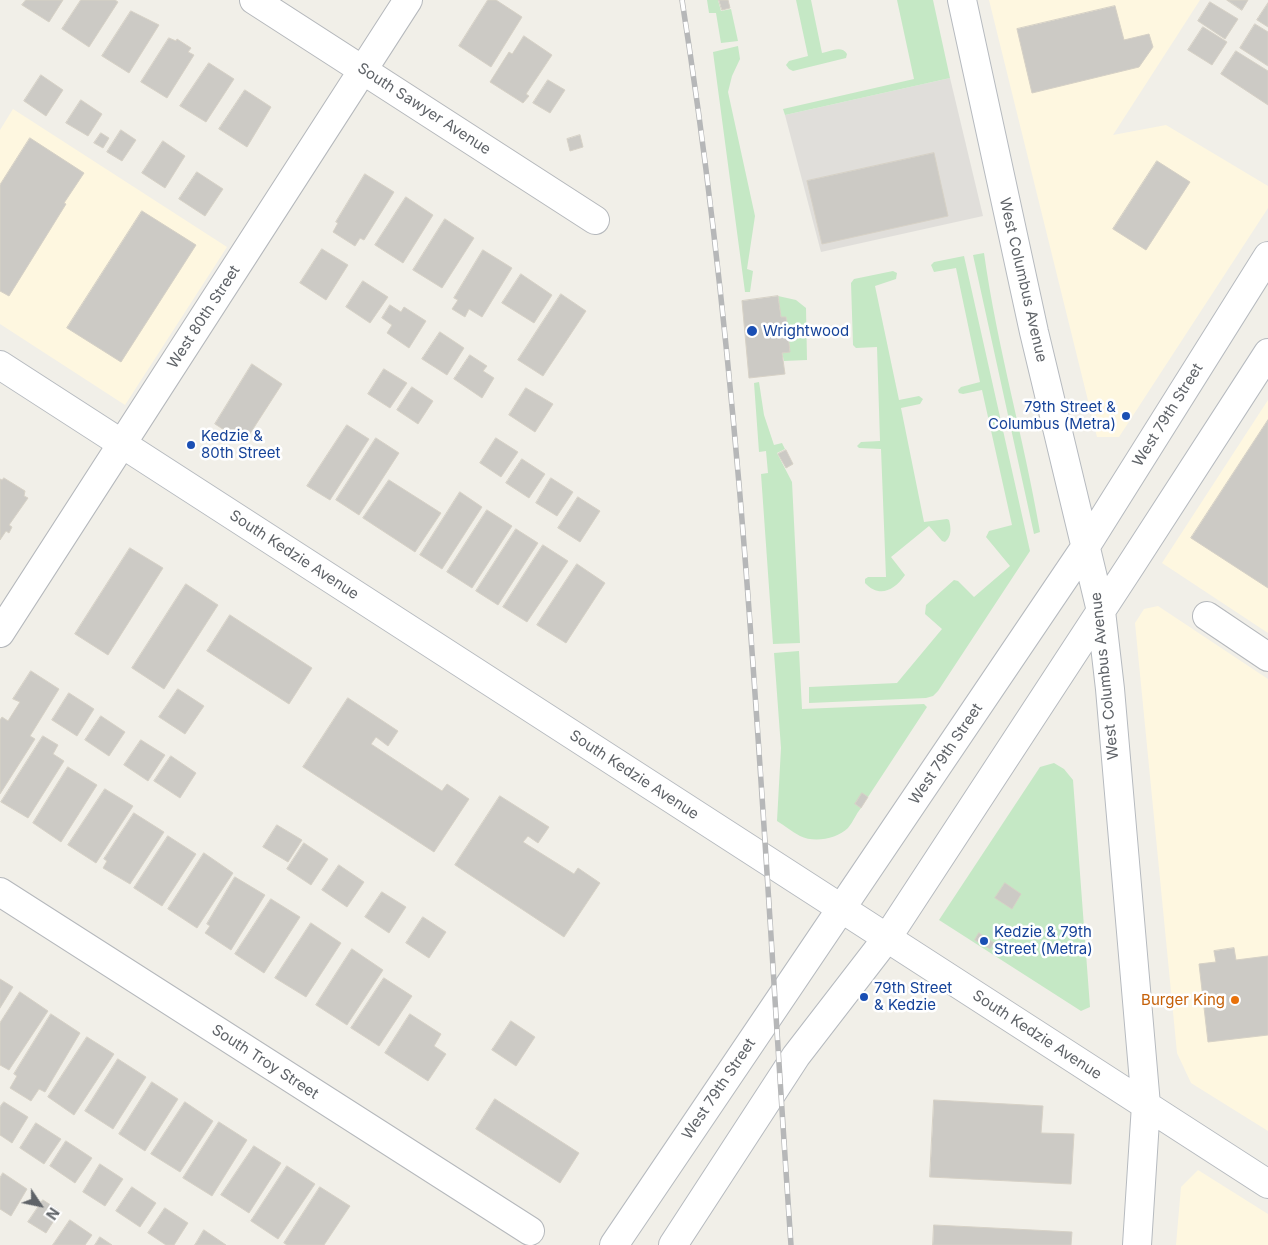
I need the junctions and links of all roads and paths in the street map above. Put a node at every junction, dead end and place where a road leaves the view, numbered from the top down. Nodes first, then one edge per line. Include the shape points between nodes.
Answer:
1 (254, 0) edge
2 (408, 0) edge
3 (962, 0) edge
4 (364, 70) junction
5 (594, 220) dead end
6 (1268, 256) edge
7 (1268, 353) edge
8 (0, 366) edge
9 (122, 444) junction
10 (1086, 546) junction
11 (1101, 611) junction
12 (1206, 616) dead end
13 (0, 633) edge
14 (1268, 658) edge
15 (0, 892) edge
16 (841, 909) junction
17 (887, 938) junction
18 (1146, 1105) junction
19 (1268, 1184) edge
20 (530, 1231) dead end
21 (614, 1245) edge
22 (673, 1245) edge
23 (1137, 1245) edge

1 - 4 main road, South Sawyer Avenue
2 - 4 main road, West 80th Street
3 - 10 main road, West Columbus Avenue via 1034,332
4 - 5 main road, South Sawyer Avenue
4 - 9 main road, West 80th Street
6 - 10 main road, West 79th Street
7 - 11 main road
8 - 9 main road, South Kedzie Avenue
9 - 13 main road, West 80th Street
9 - 16 main road, South Kedzie Avenue
10 - 11 main road, West Columbus Avenue
10 - 16 main road, West 79th Street
11 - 17 main road
11 - 18 main road, West Columbus Avenue
12 - 14 main road
15 - 20 main road, South Troy Street
16 - 17 main road, South Kedzie Avenue
16 - 21 main road, West 79th Street
17 - 18 main road, South Kedzie Avenue
17 - 22 main road via 796,1056
18 - 19 main road, South Kedzie Avenue
18 - 23 main road, West Columbus Avenue

